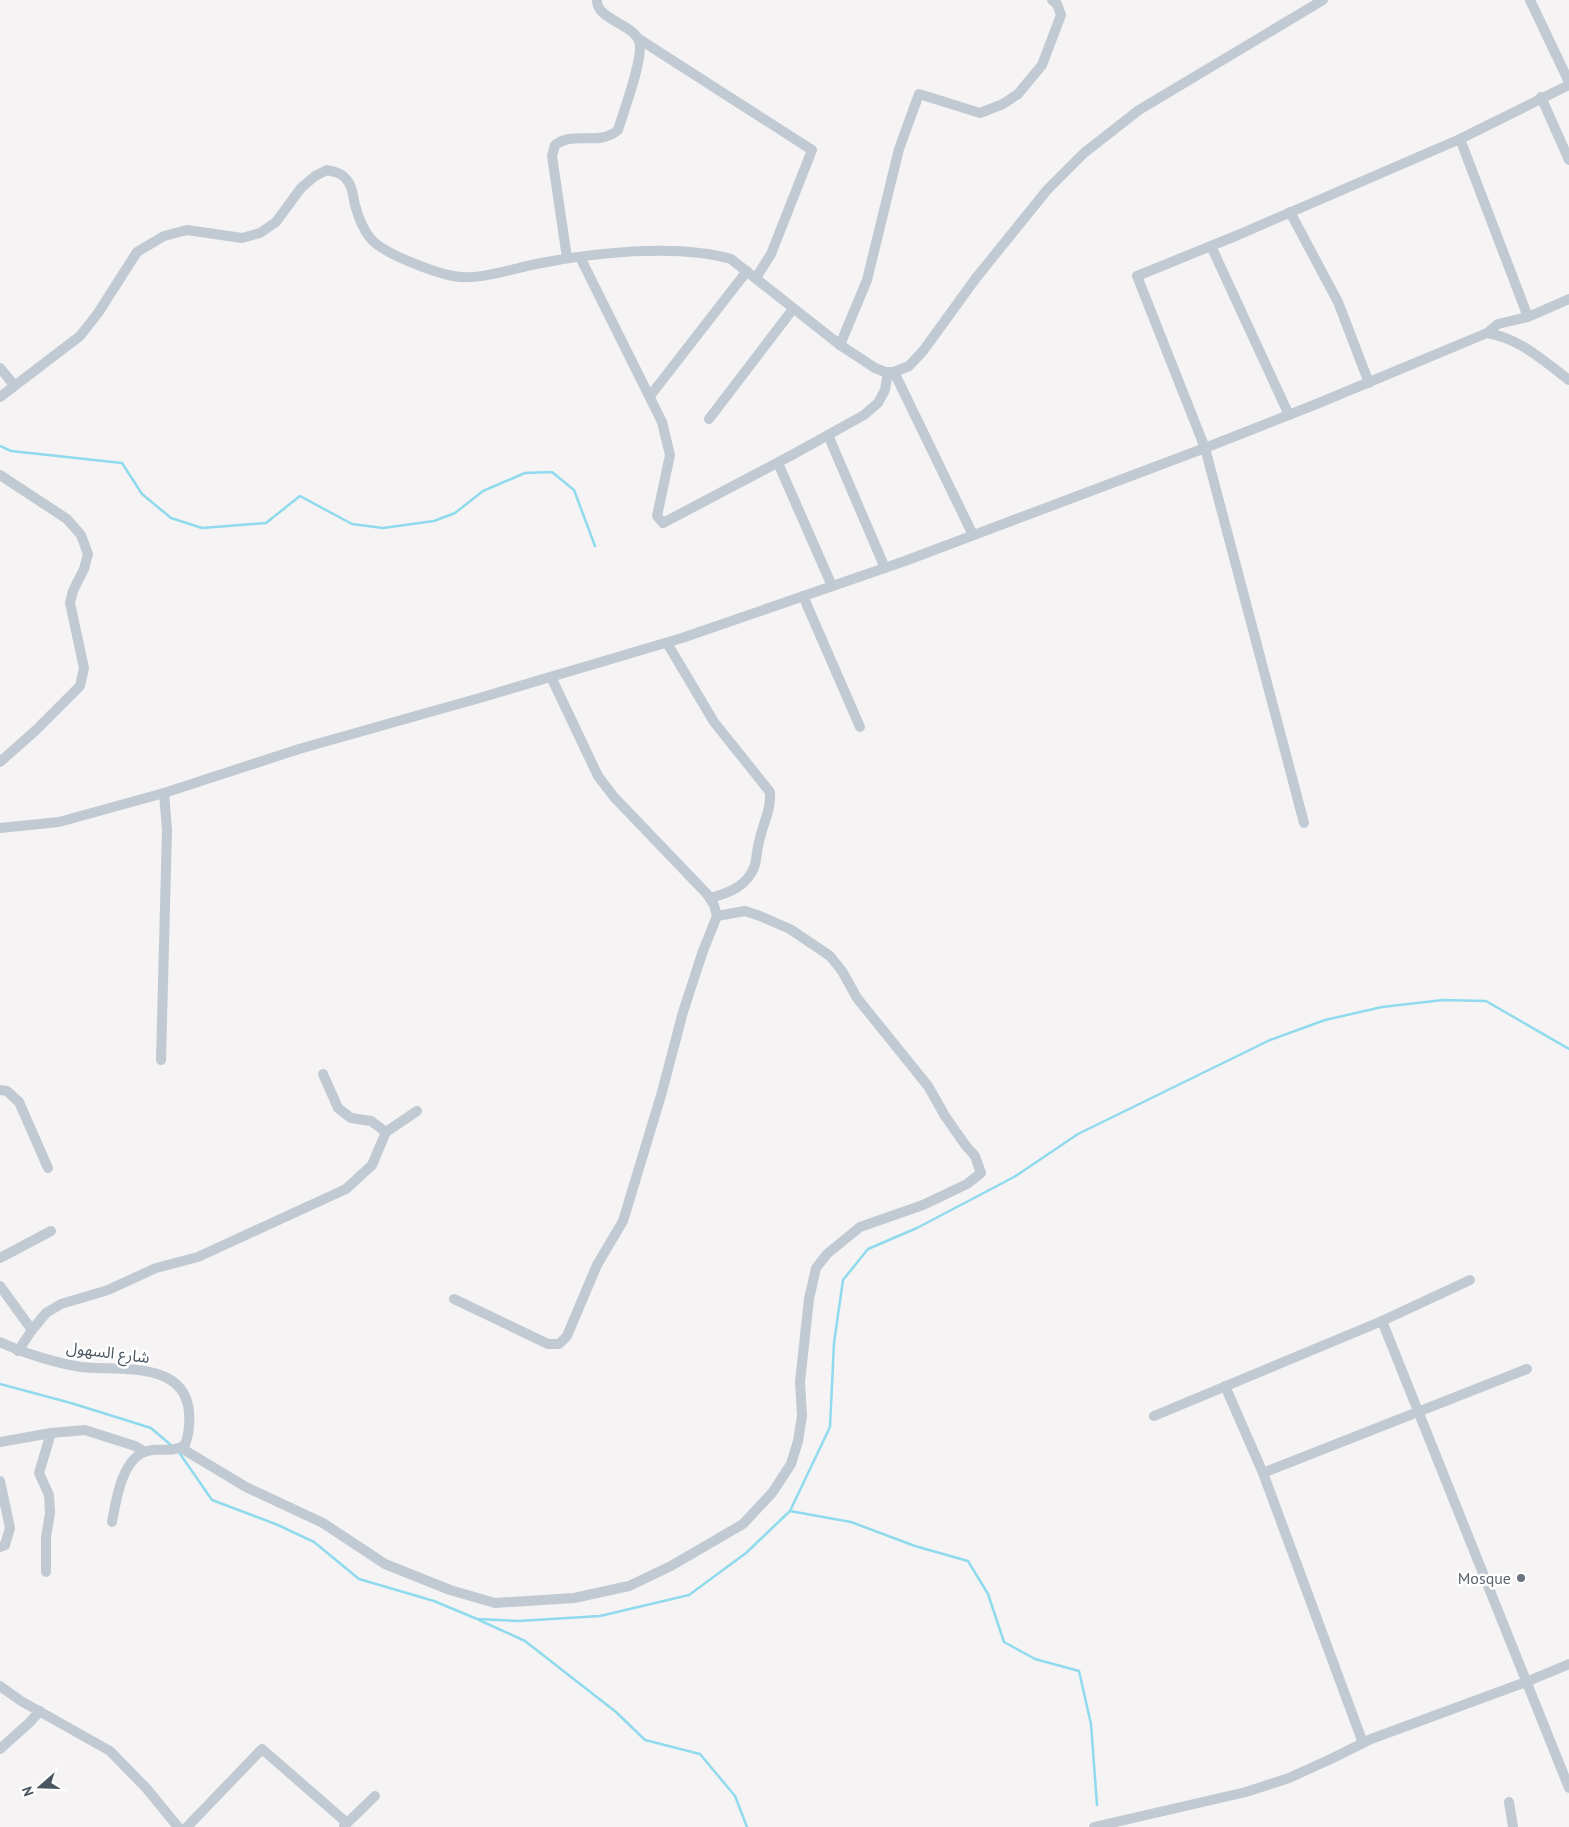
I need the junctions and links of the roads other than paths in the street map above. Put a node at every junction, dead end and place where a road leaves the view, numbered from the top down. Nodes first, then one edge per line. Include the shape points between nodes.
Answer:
1 (597, 0) edge
2 (1052, 0) edge
3 (1323, 0) edge
4 (1530, 0) edge
5 (639, 40) junction
6 (1569, 84) edge
7 (1541, 97) junction
8 (1460, 139) junction
9 (1569, 160) edge
10 (1290, 212) junction
11 (1211, 246) junction
12 (580, 257) junction
13 (567, 258) junction
14 (747, 271) junction
15 (756, 278) junction
16 (1569, 299) edge
17 (793, 309) junction
18 (1528, 317) junction
19 (1487, 333) junction
20 (840, 345) junction
21 (0, 368) edge
22 (891, 372) junction
23 (1569, 380) edge
24 (1369, 382) junction
25 (14, 385) junction
26 (650, 396) junction
27 (0, 397) edge
28 (1289, 415) junction
29 (709, 419) dead end
30 (828, 435) junction
31 (1205, 448) junction
32 (778, 463) junction
33 (0, 476) edge
34 (973, 535) junction
35 (884, 568) junction
36 (832, 586) junction
37 (803, 596) junction
38 (667, 643) junction
39 (551, 677) junction
40 (860, 727) dead end
41 (0, 762) edge
42 (164, 793) junction
43 (1304, 823) dead end
44 (0, 828) edge
45 (710, 898) junction
46 (717, 916) junction
47 (161, 1060) dead end
48 (323, 1074) dead end
49 (0, 1090) edge
50 (417, 1111) dead end
51 (386, 1132) junction
52 (48, 1168) dead end
53 (50, 1231) dead end
54 (0, 1258) edge
55 (1470, 1280) dead end
56 (0, 1286) edge
57 (454, 1299) dead end
58 (1382, 1321) junction
59 (32, 1330) junction
60 (0, 1342) edge
61 (18, 1351) junction
62 (1527, 1369) dead end
63 (1225, 1386) junction
64 (1418, 1412) junction
65 (1154, 1416) dead end
66 (51, 1433) junction
67 (0, 1442) edge
68 (183, 1446) junction
69 (145, 1452) junction
70 (1263, 1473) junction
71 (0, 1482) edge
72 (112, 1522) dead end
73 (0, 1547) edge
74 (46, 1572) dead end
75 (1569, 1664) edge
76 (1526, 1682) junction
77 (0, 1686) edge
78 (40, 1711) junction
79 (1363, 1742) junction
80 (0, 1749) edge
81 (1569, 1788) edge
82 (375, 1796) dead end
83 (1508, 1802) dead end
84 (345, 1825) edge
85 (178, 1827) edge
86 (187, 1827) edge
87 (1094, 1827) edge
88 (1513, 1827) edge

1 - 5 street via 601,12 633,32
2 - 20 street via 1057,4 1060,15 1042,64 1018,94 980,113 919,94 899,149 867,280
3 - 22 street via 1139,110 1084,153 1048,190 976,278 923,351 909,366
4 - 6 street
5 - 13 street via 640,57 618,130 602,139 573,137 555,145 552,156
5 - 15 street via 812,150 771,254
6 - 7 street
7 - 8 street
7 - 9 street
8 - 10 street
8 - 18 street
10 - 11 street
10 - 24 street via 1338,302
11 - 28 street
11 - 31 street via 1137,276
12 - 13 street
12 - 14 street via 690,252 731,260
12 - 26 street
13 - 25 street via 476,277 455,276 407,260 382,249 371,240 347,180 340,173 327,170 301,188 276,222 260,233 242,238 187,230 164,236 137,252 80,336
14 - 15 street
14 - 26 street
15 - 17 street
16 - 18 street
17 - 20 street
17 - 29 street
18 - 19 street via 1498,324
19 - 23 street via 1509,338
19 - 24 street
20 - 22 street via 875,368
21 - 25 street
22 - 30 street via 878,403 864,415
22 - 34 street
24 - 28 street
25 - 27 street
26 - 32 street via 662,422 670,455 657,516 663,523
28 - 31 street
30 - 32 street
30 - 35 street
31 - 34 street
31 - 43 street
32 - 36 street
33 - 41 street via 67,519 80,535 88,554 70,604 84,668 80,686
34 - 35 street
35 - 36 street
36 - 37 street
37 - 38 street
37 - 40 street
38 - 39 street
38 - 45 street via 714,722 770,792 771,804 754,866 744,883 730,893
39 - 42 street via 299,749
39 - 45 street via 598,776
42 - 44 street via 59,822
42 - 47 street via 167,830
45 - 46 street
46 - 57 street via 682,1012 623,1221 597,1265 567,1336 559,1344 548,1344
46 - 68 street via 745,911 790,929 830,956 857,998 928,1086 945,1116 975,1156 981,1173 967,1184 923,1205 860,1227 827,1254 816,1268 800,1382 802,1416 798,1441 791,1464 772,1493 743,1524 629,1586 574,1598 495,1603 450,1590 385,1564 323,1523 246,1487
48 - 51 street via 338,1108 351,1118 371,1121
49 - 52 street via 7,1091 19,1102
50 - 51 street
51 - 59 street via 372,1165 346,1189 210,1253 156,1268 108,1290 61,1304 46,1313
53 - 54 street
55 - 58 street
56 - 59 street
58 - 63 street
58 - 64 street
59 - 61 street
60 - 61 street, شارع السهول
61 - 68 street, شارع السهول via 79,1366 162,1375 179,1385 188,1399 190,1421
62 - 64 street
63 - 65 street
63 - 70 street
64 - 70 street
64 - 76 street
66 - 67 street
66 - 69 street via 85,1430
66 - 74 street via 39,1473 50,1504
68 - 69 street via 169,1451
69 - 72 street via 123,1478
70 - 79 street
71 - 73 street via 10,1528 5,1545
75 - 76 street
76 - 79 street
76 - 81 street
77 - 78 street
78 - 80 street
78 - 85 street via 110,1751
79 - 87 street via 1289,1778 1254,1790
82 - 84 street
83 - 88 street
84 - 86 street via 262,1749

